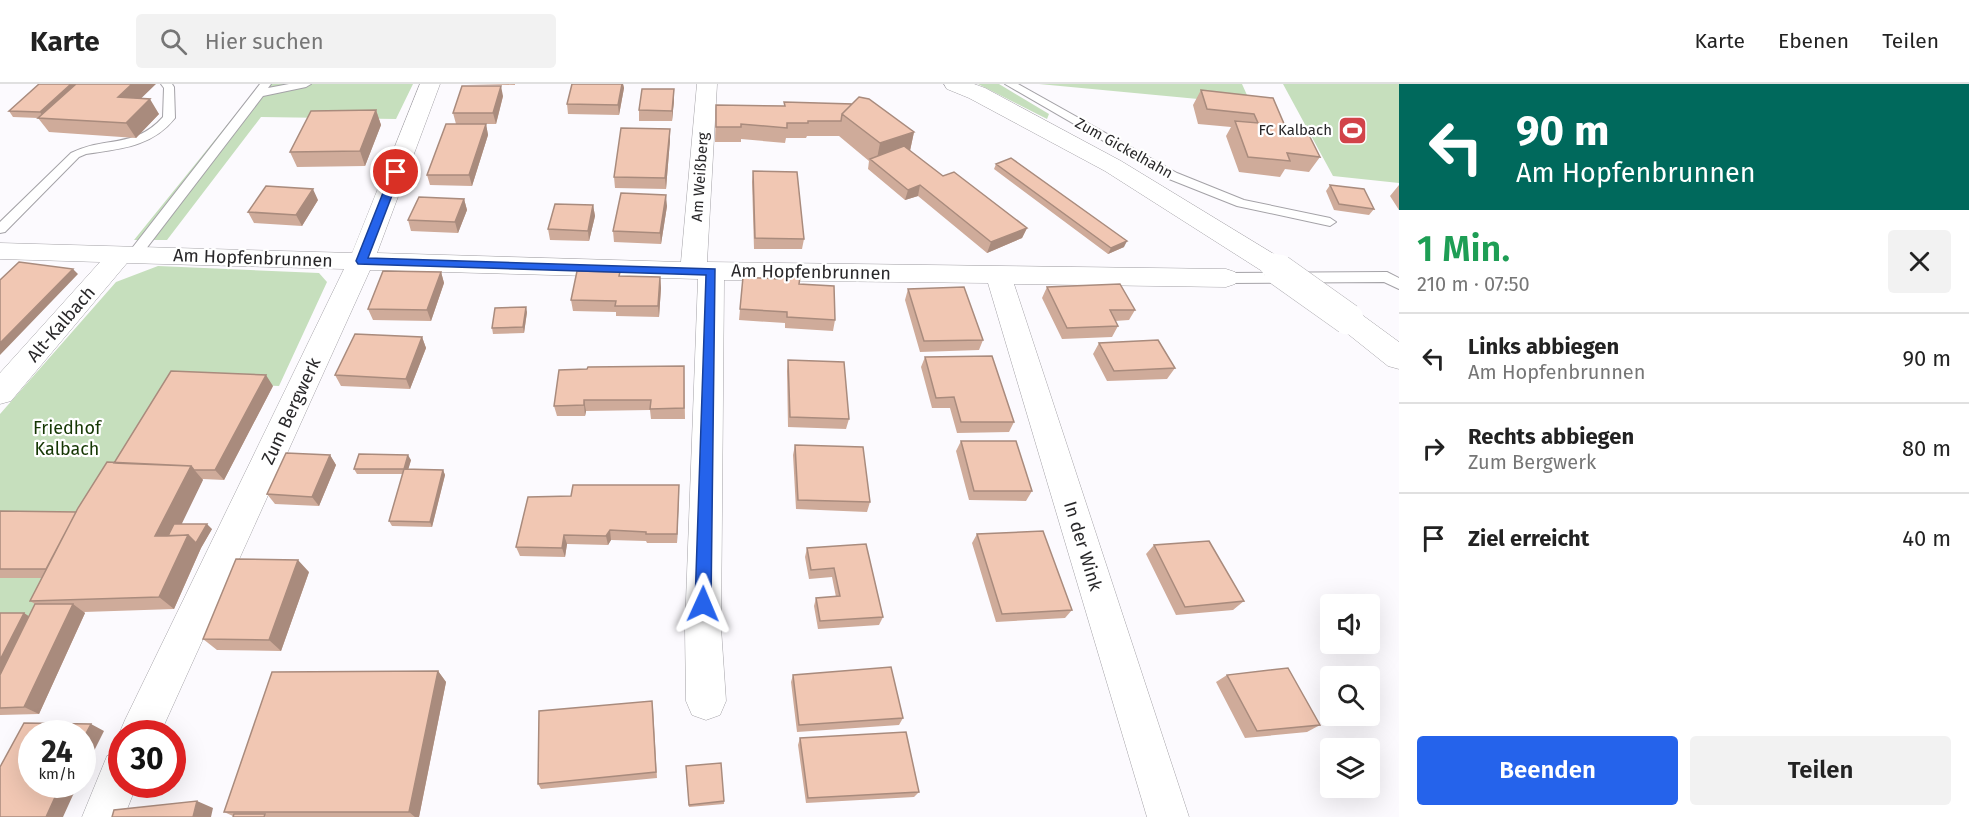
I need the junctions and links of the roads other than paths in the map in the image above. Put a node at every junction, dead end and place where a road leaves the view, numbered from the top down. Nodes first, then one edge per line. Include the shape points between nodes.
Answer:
1 (166, 84) edge
2 (306, 84) edge
3 (430, 84) edge
4 (707, 84) edge
5 (955, 84) edge
6 (1010, 84) edge
7 (262, 88) edge
8 (1330, 222) dead end
9 (0, 229) edge
10 (0, 250) edge
11 (127, 254) junction
12 (362, 261) junction
13 (702, 271) junction
14 (998, 274) junction
15 (1226, 278) joint
16 (1399, 284) edge
17 (1399, 358) edge
18 (0, 393) edge
19 (706, 701) dead end
20 (146, 720) edge
21 (111, 798) edge
22 (103, 817) edge
23 (1168, 817) edge

1 - 9 lane via 169,118 156,133 135,142 75,155
2 - 7 lane
3 - 12 street, Zum Bergwerk
4 - 13 street, Am Weißberg
5 - 17 main road, bridge via 1113,166 1272,265
6 - 8 lane, Zum Gickelhahn via 1173,176 1241,203
7 - 11 lane
10 - 11 street, Am Hopfenbrunnen
11 - 12 street, Am Hopfenbrunnen
11 - 18 street, Alt-Kalbach
12 - 13 street, Am Hopfenbrunnen
12 - 20 street, Zum Bergwerk
13 - 14 street, Am Hopfenbrunnen
13 - 19 street, Am Weißberg
14 - 15 street, Am Hopfenbrunnen
14 - 23 street, In der Wink
15 - 16 lane via 1387,277
21 - 22 street

